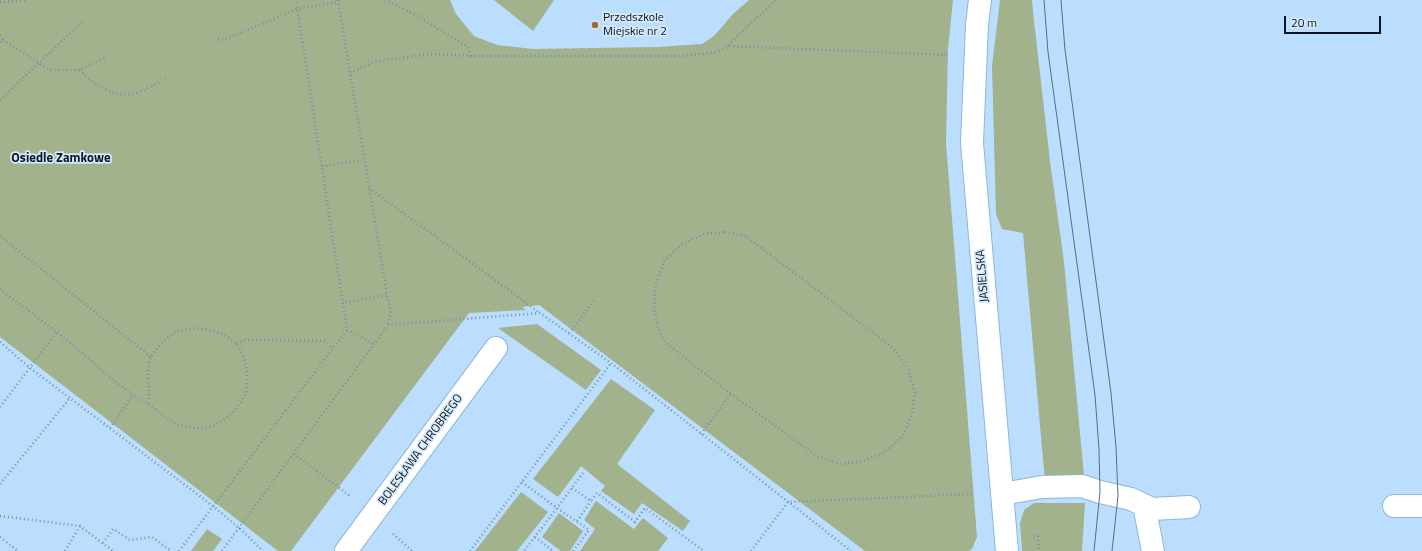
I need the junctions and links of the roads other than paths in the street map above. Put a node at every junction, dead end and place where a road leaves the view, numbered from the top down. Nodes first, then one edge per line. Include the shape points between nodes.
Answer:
1 (980, 0) edge
2 (496, 348) dead end
3 (991, 494) junction
4 (1144, 505) junction
5 (1394, 506) dead end
6 (1422, 506) edge
7 (1189, 507) dead end
8 (346, 551) edge
9 (1007, 551) edge
10 (1153, 551) edge

1 - 3 street, JASIELSKA via 972,143
2 - 8 street, BOLESŁAWA CHROBREGO
3 - 4 street via 1042,487 1082,486 1132,499
3 - 9 street, JASIELSKA
4 - 7 street via 1152,509
4 - 10 street
5 - 6 street

